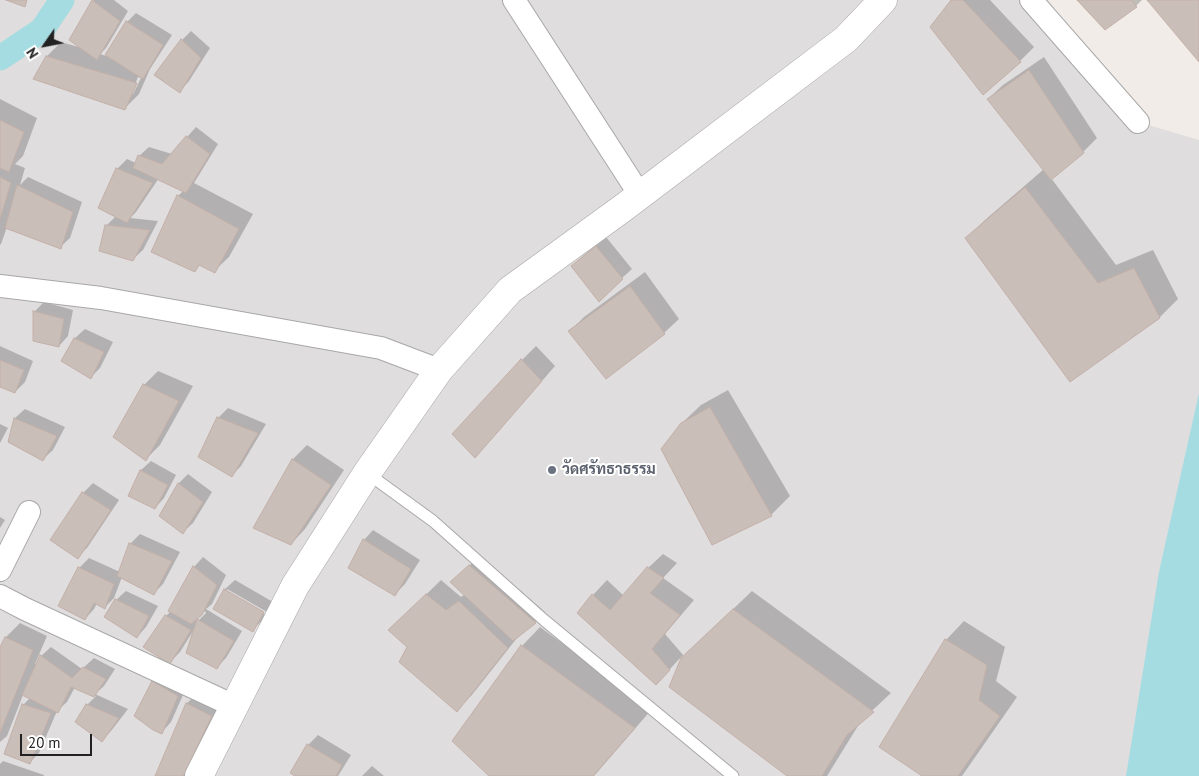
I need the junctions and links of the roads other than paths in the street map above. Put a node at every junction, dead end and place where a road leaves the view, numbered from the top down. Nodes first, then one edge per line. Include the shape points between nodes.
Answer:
1 (514, 0) edge
2 (884, 0) edge
3 (1031, 0) edge
4 (1138, 122) dead end
5 (640, 195) junction
6 (0, 286) edge
7 (439, 370) junction
8 (367, 473) junction
9 (29, 512) dead end
10 (0, 570) edge
11 (0, 596) edge
12 (234, 706) junction
13 (199, 776) edge
14 (733, 776) edge

1 - 5 street
2 - 5 street via 846,39
3 - 4 street
5 - 7 street via 510,290
6 - 7 street via 101,298 381,348
7 - 8 street
8 - 12 street via 296,586
8 - 14 lane via 433,521 544,620
9 - 10 street
11 - 12 street
12 - 13 street

